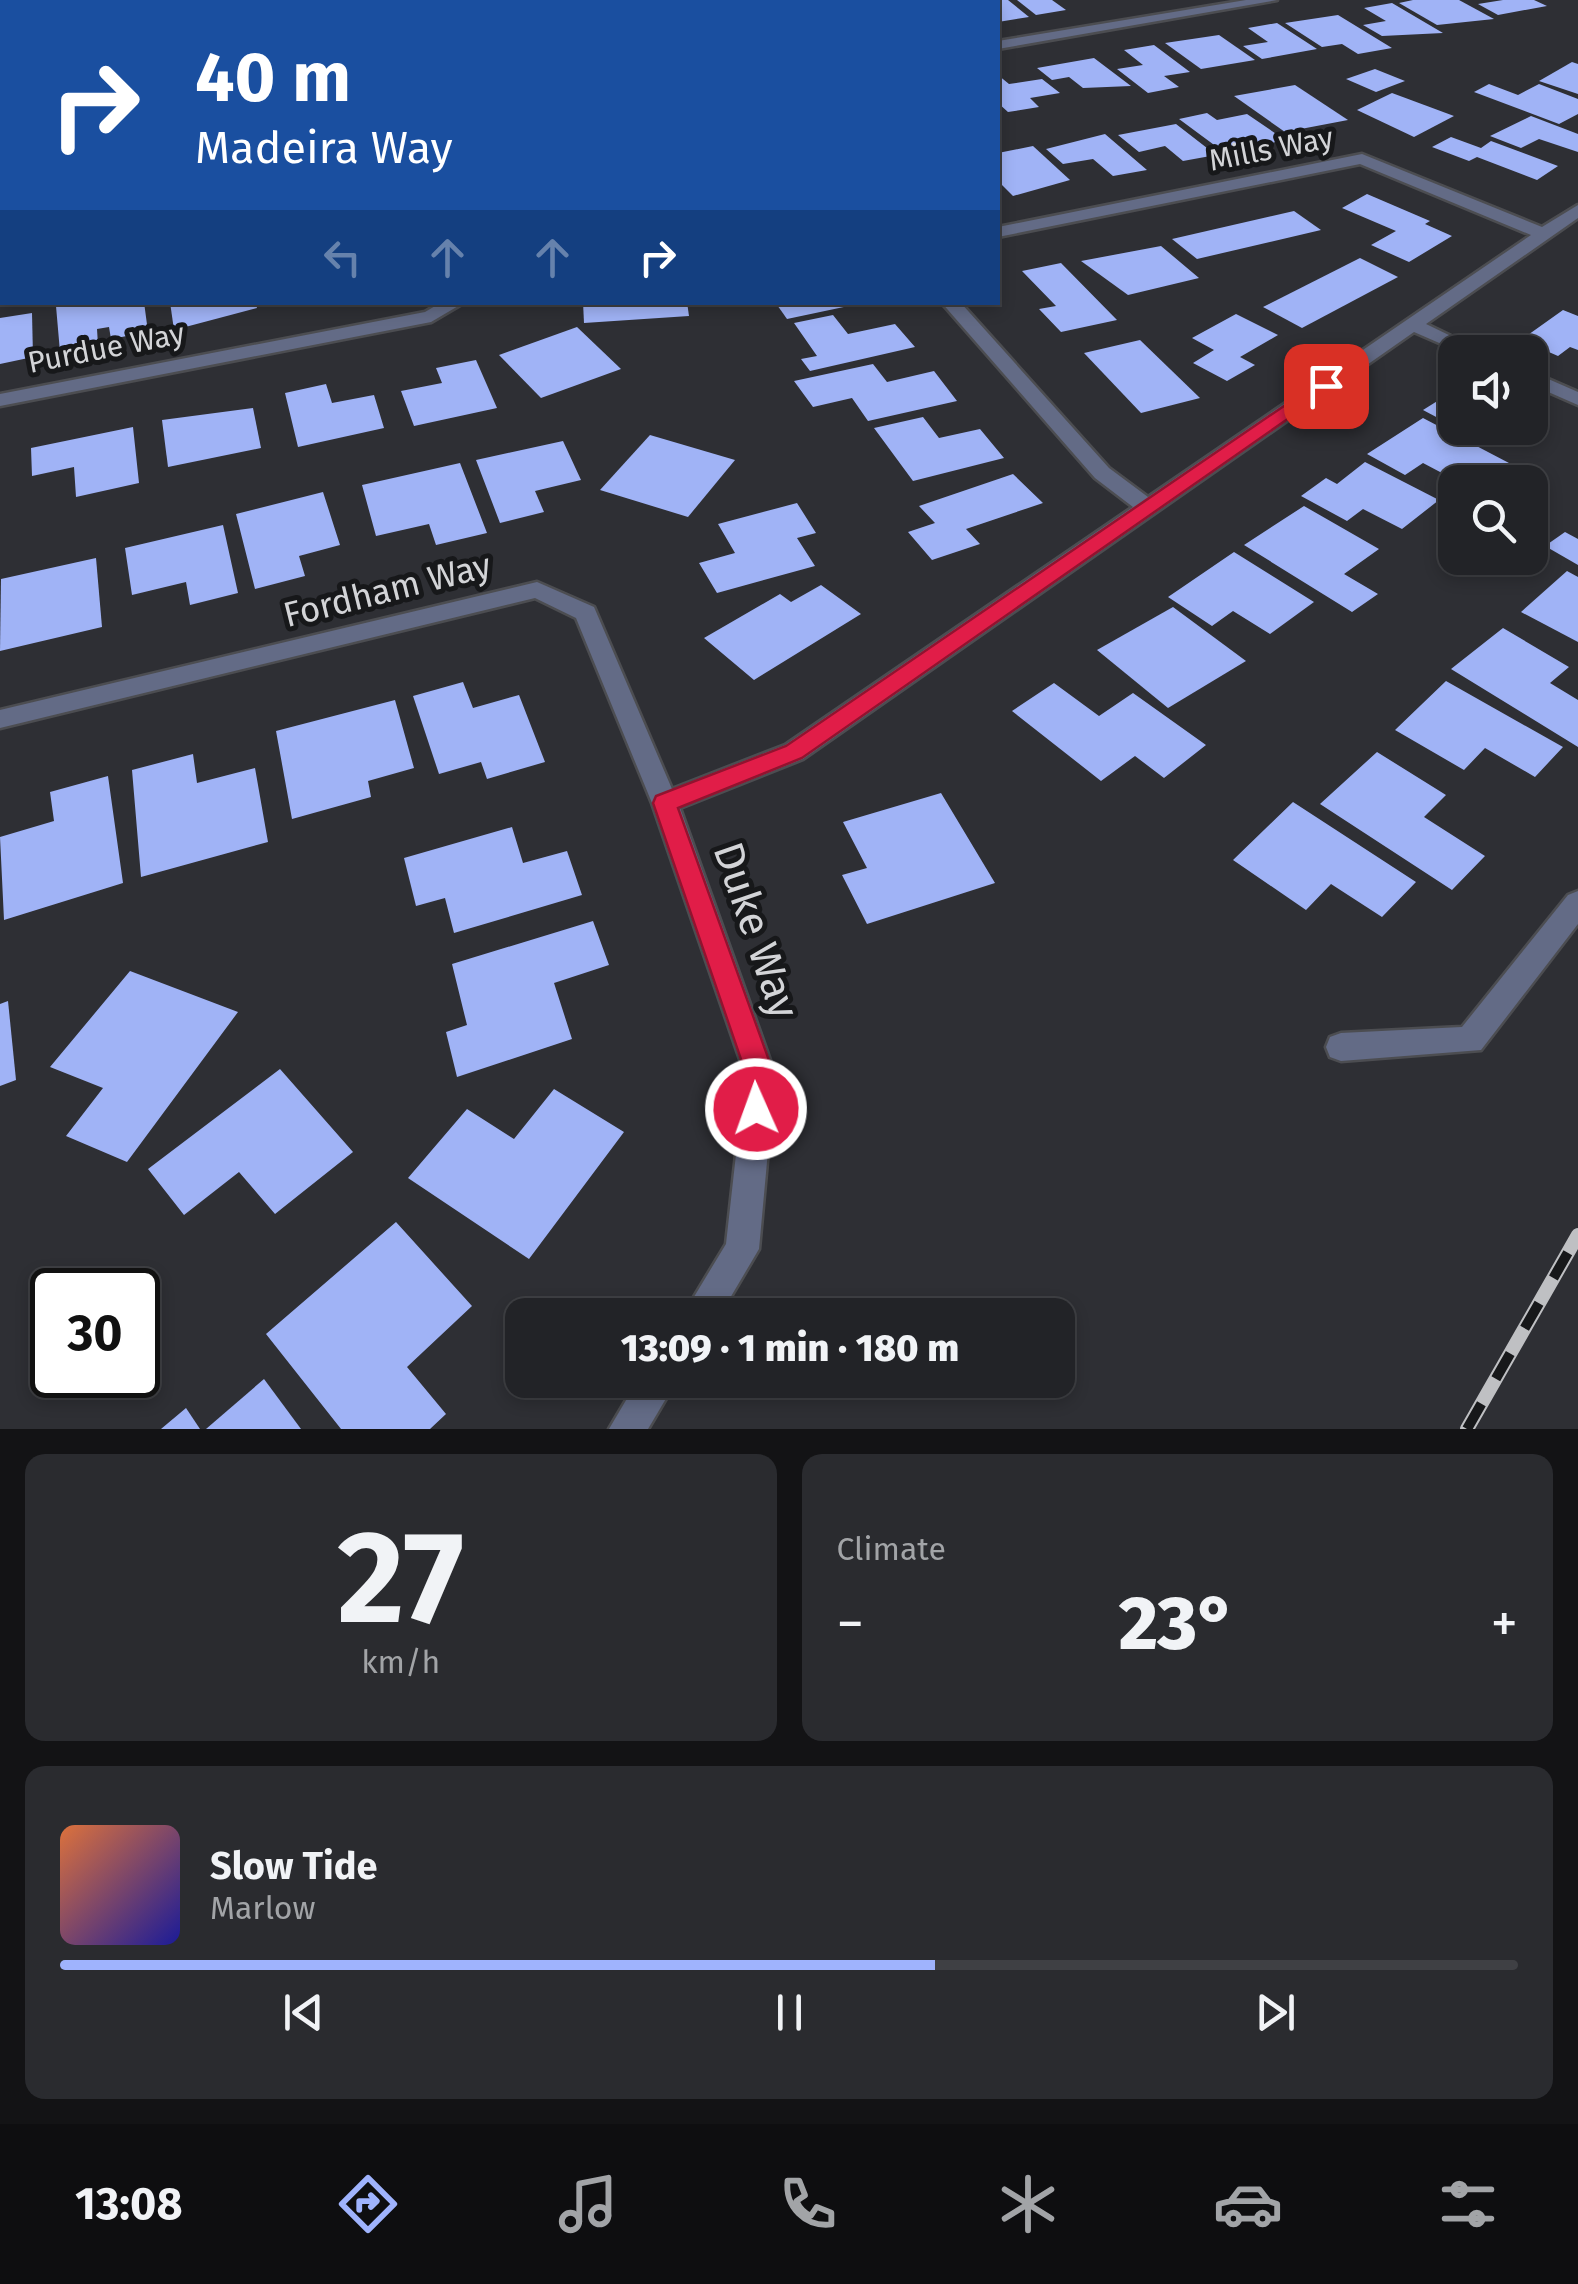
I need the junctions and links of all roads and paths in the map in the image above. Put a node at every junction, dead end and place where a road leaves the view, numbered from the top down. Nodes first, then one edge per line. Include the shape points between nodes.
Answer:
1 (1270, 0) edge
2 (1000, 44) edge
3 (1578, 210) edge
4 (1000, 232) edge
5 (1544, 234) junction
6 (451, 305) edge
7 (953, 305) edge
8 (1414, 325) junction
9 (1438, 336) edge
10 (1548, 385) edge
11 (1578, 398) edge
12 (0, 400) edge
13 (1148, 506) junction
14 (0, 719) edge
15 (665, 803) junction
16 (1578, 903) edge
17 (1341, 1048) dead end
18 (711, 1298) edge
19 (647, 1398) edge
20 (627, 1429) edge

1 - 2 street
3 - 5 street
4 - 5 street, Mills Way via 1362,159
5 - 8 street
6 - 12 street, Purdue Way via 431,316
7 - 13 street via 1102,473
8 - 9 street
8 - 13 street
10 - 11 street
13 - 15 street via 794,752
14 - 15 street, Fordham Way via 537,590 586,613
15 - 18 street, Duke Way via 760,1074 742,1249
16 - 17 street via 1470,1040
19 - 20 street

